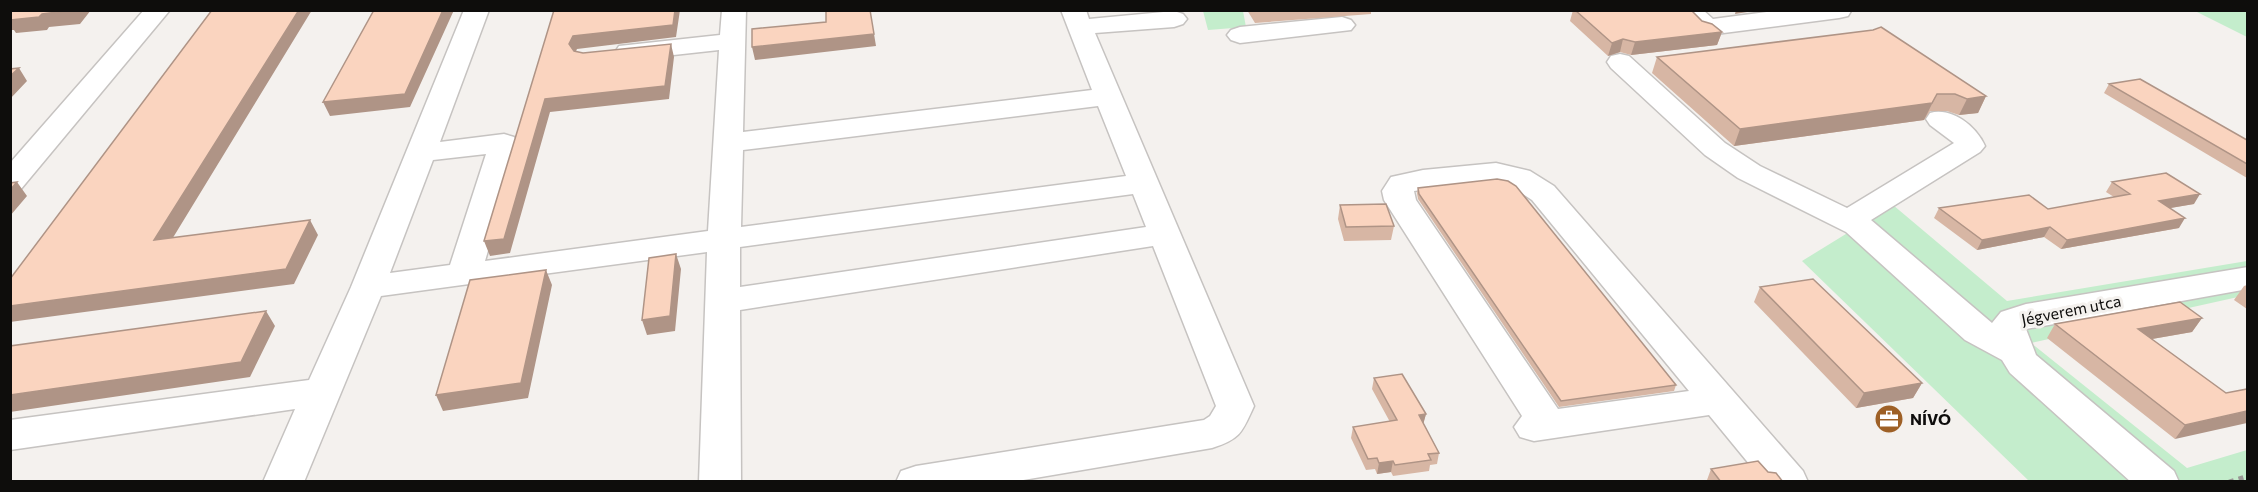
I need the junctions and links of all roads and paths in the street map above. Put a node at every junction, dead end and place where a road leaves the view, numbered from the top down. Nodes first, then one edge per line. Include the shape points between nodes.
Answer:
1 (158, 10) edge
2 (477, 10) edge
3 (1233, 10) edge
4 (1687, 10) edge
5 (1839, 11) edge
6 (1076, 19) edge
7 (1174, 20) dead end
8 (1342, 25) dead end
9 (733, 26) edge
10 (599, 55) edge
11 (1660, 62) edge
12 (1108, 96) junction
13 (1940, 119) dead end
14 (728, 143) junction
15 (420, 153) junction
16 (10, 182) edge
17 (1144, 183) junction
18 (1574, 204) dead end
19 (1847, 221) junction
20 (1165, 234) junction
21 (724, 239) junction
22 (464, 274) junction
23 (2247, 278) edge
24 (368, 287) junction
25 (723, 301) junction
26 (2014, 351) junction
27 (322, 392) junction
28 (1731, 413) junction
29 (10, 435) edge
30 (2247, 476) edge
31 (283, 482) edge
32 (720, 482) edge
33 (916, 482) edge
34 (1788, 482) edge
35 (2158, 482) edge
36 (2229, 482) edge

1 - 16 street
2 - 15 street
3 - 8 street via 1241,38
4 - 5 street via 1708,27
6 - 7 street
6 - 12 street
9 - 10 street
9 - 14 street
11 - 19 street via 1623,64 1715,149 1749,172
12 - 14 street
12 - 17 street
13 - 19 street via 1966,137 1970,146
14 - 21 street
15 - 22 street via 504,143
15 - 24 street
17 - 20 street
17 - 21 street
18 - 28 street via 1738,395
19 - 26 street via 1857,225 1978,331
20 - 25 street
20 - 33 street via 1235,406 1225,426 1212,433
21 - 22 street
21 - 25 street
22 - 24 street
23 - 26 street, Jégverem utca via 2026,316 2008,327
24 - 27 street
25 - 32 street
26 - 35 street, Jégverem utca via 2023,364
27 - 29 street
27 - 31 street
28 - 28 street via 1541,426 1400,200 1398,191 1402,184 1490,171 1516,176 1534,185
28 - 34 street
30 - 36 path

